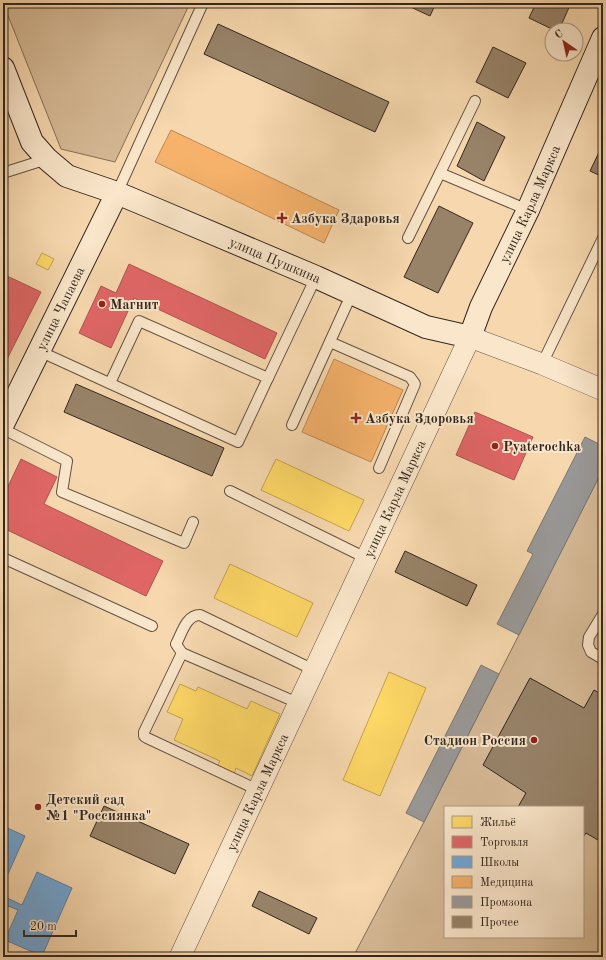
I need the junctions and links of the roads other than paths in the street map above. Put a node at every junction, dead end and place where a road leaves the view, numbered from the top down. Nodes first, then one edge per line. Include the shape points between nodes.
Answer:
1 (203, 3) edge
2 (603, 38) edge
3 (3, 68) edge
4 (475, 101) dead end
5 (47, 158) junction
6 (3, 173) edge
7 (440, 173) junction
8 (117, 193) junction
9 (528, 210) junction
10 (408, 238) dead end
11 (603, 238) edge
12 (316, 277) junction
13 (352, 293) junction
14 (470, 337) junction
15 (330, 342) junction
16 (39, 351) junction
17 (542, 364) junction
18 (268, 378) junction
19 (110, 383) junction
20 (603, 390) edge
21 (3, 424) edge
22 (292, 425) dead end
23 (3, 429) edge
24 (379, 468) dead end
25 (230, 491) dead end
26 (193, 522) dead end
27 (3, 558) edge
28 (366, 558) junction
29 (603, 614) edge
30 (152, 626) dead end
31 (182, 653) junction
32 (603, 659) edge
33 (314, 670) junction
34 (298, 703) junction
35 (258, 790) junction
36 (180, 957) edge

1 - 8 lane
2 - 9 street, улица Карла Маркса
3 - 5 street, улица Пушкина via 32,142
4 - 7 lane
5 - 6 lane
5 - 8 street, улица Пушкина via 67,176
7 - 9 lane
7 - 10 lane
8 - 12 street, улица Пушкина
8 - 16 street, улица Чапаева
9 - 14 street, улица Карла Маркса via 481,307
11 - 17 lane
12 - 13 street, улица Пушкина
12 - 18 lane
13 - 14 street, улица Пушкина via 426,327
13 - 15 lane
14 - 17 street, улица Пушкина
14 - 28 street, улица Карла Маркса
15 - 22 lane
15 - 24 lane via 410,377 415,384
16 - 19 lane
16 - 21 street, улица Чапаева
17 - 20 street, улица Пушкина
18 - 19 lane via 139,321
18 - 19 lane via 238,442
23 - 26 lane via 67,461 62,492 184,543
25 - 28 lane
27 - 30 lane
28 - 33 street, улица Карла Маркса
29 - 32 lane via 589,637 588,645 591,652
31 - 33 lane via 176,644 188,619 200,615
31 - 34 lane
31 - 35 lane via 144,736
33 - 34 street, улица Карла Маркса
34 - 35 street, улица Карла Маркса
35 - 36 street, улица Карла Маркса

